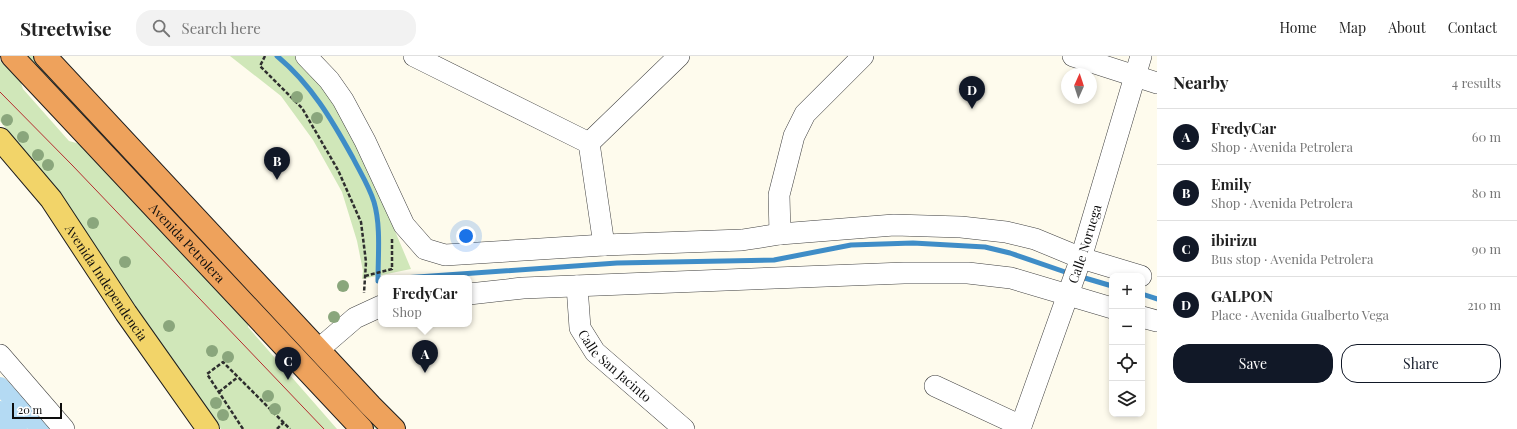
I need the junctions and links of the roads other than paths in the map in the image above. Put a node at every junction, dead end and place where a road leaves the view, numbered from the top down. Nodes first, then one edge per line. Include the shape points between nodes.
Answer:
1 (12, 56) edge
2 (45, 56) edge
3 (306, 56) edge
4 (678, 56) edge
5 (864, 56) edge
6 (1073, 56) edge
7 (1141, 56) edge
8 (417, 57) edge
9 (1134, 76) junction
10 (1157, 83) edge
11 (0, 139) edge
12 (589, 143) junction
13 (780, 234) junction
14 (604, 245) junction
15 (1074, 276) junction
16 (1109, 276) edge
17 (1145, 277) edge
18 (1157, 281) edge
19 (577, 286) junction
20 (472, 294) edge
21 (1109, 305) edge
22 (372, 310) edge
23 (1145, 318) edge
24 (1157, 321) edge
25 (319, 349) junction
26 (0, 355) edge
27 (935, 386) dead end
28 (1020, 428) edge
29 (64, 429) edge
30 (208, 429) edge
31 (362, 429) edge
32 (394, 429) edge
33 (684, 429) edge

1 - 31 highway, Avenida Petrolera
2 - 25 highway, Avenida Petrolera
3 - 14 street via 329,80 343,100 365,140 404,225 425,249 446,255
4 - 12 street
5 - 13 street via 805,114 794,136 779,195
6 - 9 street
7 - 9 street, Calle Noruega
8 - 12 street
9 - 10 street
9 - 15 street, Calle Noruega
11 - 30 main road, Avenida Independencia via 51,199 126,313
12 - 14 street
13 - 14 street via 742,240
13 - 15 street via 894,225 961,227 1006,232 1035,239
15 - 16 street
15 - 19 street via 1011,278 968,273 904,273
15 - 21 street
15 - 28 street, Calle Noruega
17 - 18 street
19 - 20 street
19 - 33 street, Calle San Jacinto via 580,328 591,347
22 - 25 street via 355,318
23 - 24 street
25 - 32 highway, Avenida Petrolera
26 - 29 street
27 - 28 street

